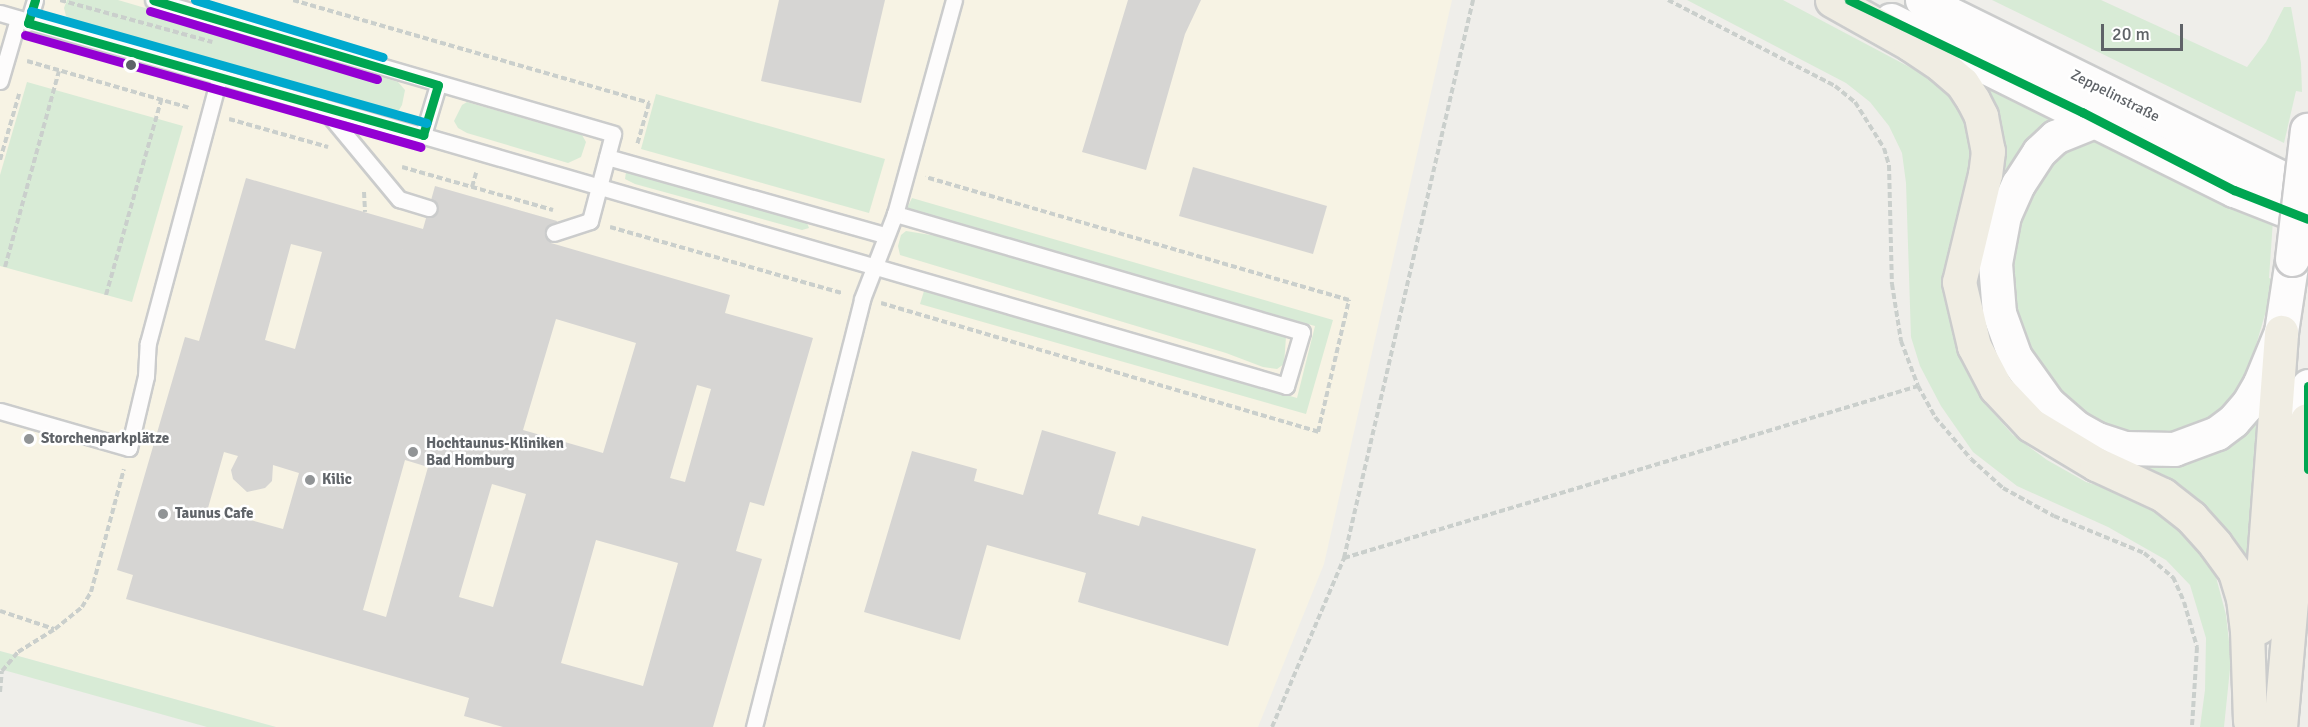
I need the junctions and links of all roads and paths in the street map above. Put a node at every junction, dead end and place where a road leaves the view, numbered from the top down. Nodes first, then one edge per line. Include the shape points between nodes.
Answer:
1 (35, 0) edge
2 (60, 0) edge
3 (153, 0) edge
4 (954, 0) edge
5 (1473, 0) edge
6 (1832, 0) edge
7 (1849, 0) edge
8 (1922, 0) edge
9 (0, 13) edge
10 (23, 21) junction
11 (216, 43) dead end
12 (28, 62) dead end
13 (59, 71) dead end
14 (25, 72) dead end
15 (219, 78) junction
16 (0, 81) edge
17 (22, 83) dead end
18 (438, 85) junction
19 (161, 100) dead end
20 (320, 104) junction
21 (2097, 120) junction
22 (2308, 121) edge
23 (2307, 130) edge
24 (423, 135) junction
25 (607, 157) junction
26 (0, 160) edge
27 (2257, 167) junction
28 (2308, 179) edge
29 (599, 186) junction
30 (2308, 191) edge
31 (429, 208) dead end
32 (895, 214) junction
33 (2308, 219) edge
34 (554, 233) dead end
35 (885, 235) junction
36 (873, 265) junction
37 (4, 267) dead end
38 (106, 295) dead end
39 (2281, 333) junction
40 (1918, 386) dead end
41 (2308, 386) edge
42 (0, 411) edge
43 (2307, 420) edge
44 (129, 448) junction
45 (2308, 469) edge
46 (1344, 558) junction
47 (0, 611) edge
48 (55, 629) junction
49 (1, 691) edge
50 (2260, 725) edge
51 (754, 727) edge
52 (1272, 727) edge

1 - 10 lane
2 - 11 path
3 - 18 lane
4 - 32 lane
5 - 46 path
6 - 50 highway via 1941,65 1962,83 1973,100 1981,116 1988,151 1959,282 1974,346 1996,388 2031,424 2096,464 2163,495 2192,518 2220,551 2235,572 2243,598
7 - 21 main road, Zeppelinstraße
8 - 27 main road, Zeppelinstraße
9 - 10 lane
10 - 15 lane
10 - 16 lane
12 - 14 path
13 - 37 path
15 - 20 lane
15 - 44 lane via 148,343 146,376
17 - 26 path
18 - 24 lane
18 - 25 lane via 613,134
19 - 38 path
20 - 24 lane
20 - 31 lane via 399,199
21 - 33 main road, Zeppelinstraße via 2234,190
21 - 39 main road via 2068,130 2039,152 2018,184 2004,215 1998,242 1996,290 2006,336 2015,357 2048,404 2077,428 2125,448 2174,449 2196,443 2217,433 2248,404
22 - 23 main road
23 - 39 main road, bridge
24 - 29 lane
25 - 29 lane
25 - 35 lane
27 - 28 main road
27 - 30 main road, Zeppelinstraße
29 - 34 lane via 590,221
29 - 36 lane
32 - 35 lane
32 - 36 lane via 1302,332 1286,386
35 - 36 lane
36 - 51 lane
39 - 50 highway via 2263,589
40 - 46 path
41 - 43 main road
42 - 44 lane
43 - 45 main road
43 - 50 highway
44 - 48 path via 91,592 82,607
46 - 52 path
47 - 48 path
48 - 49 path via 2,671

